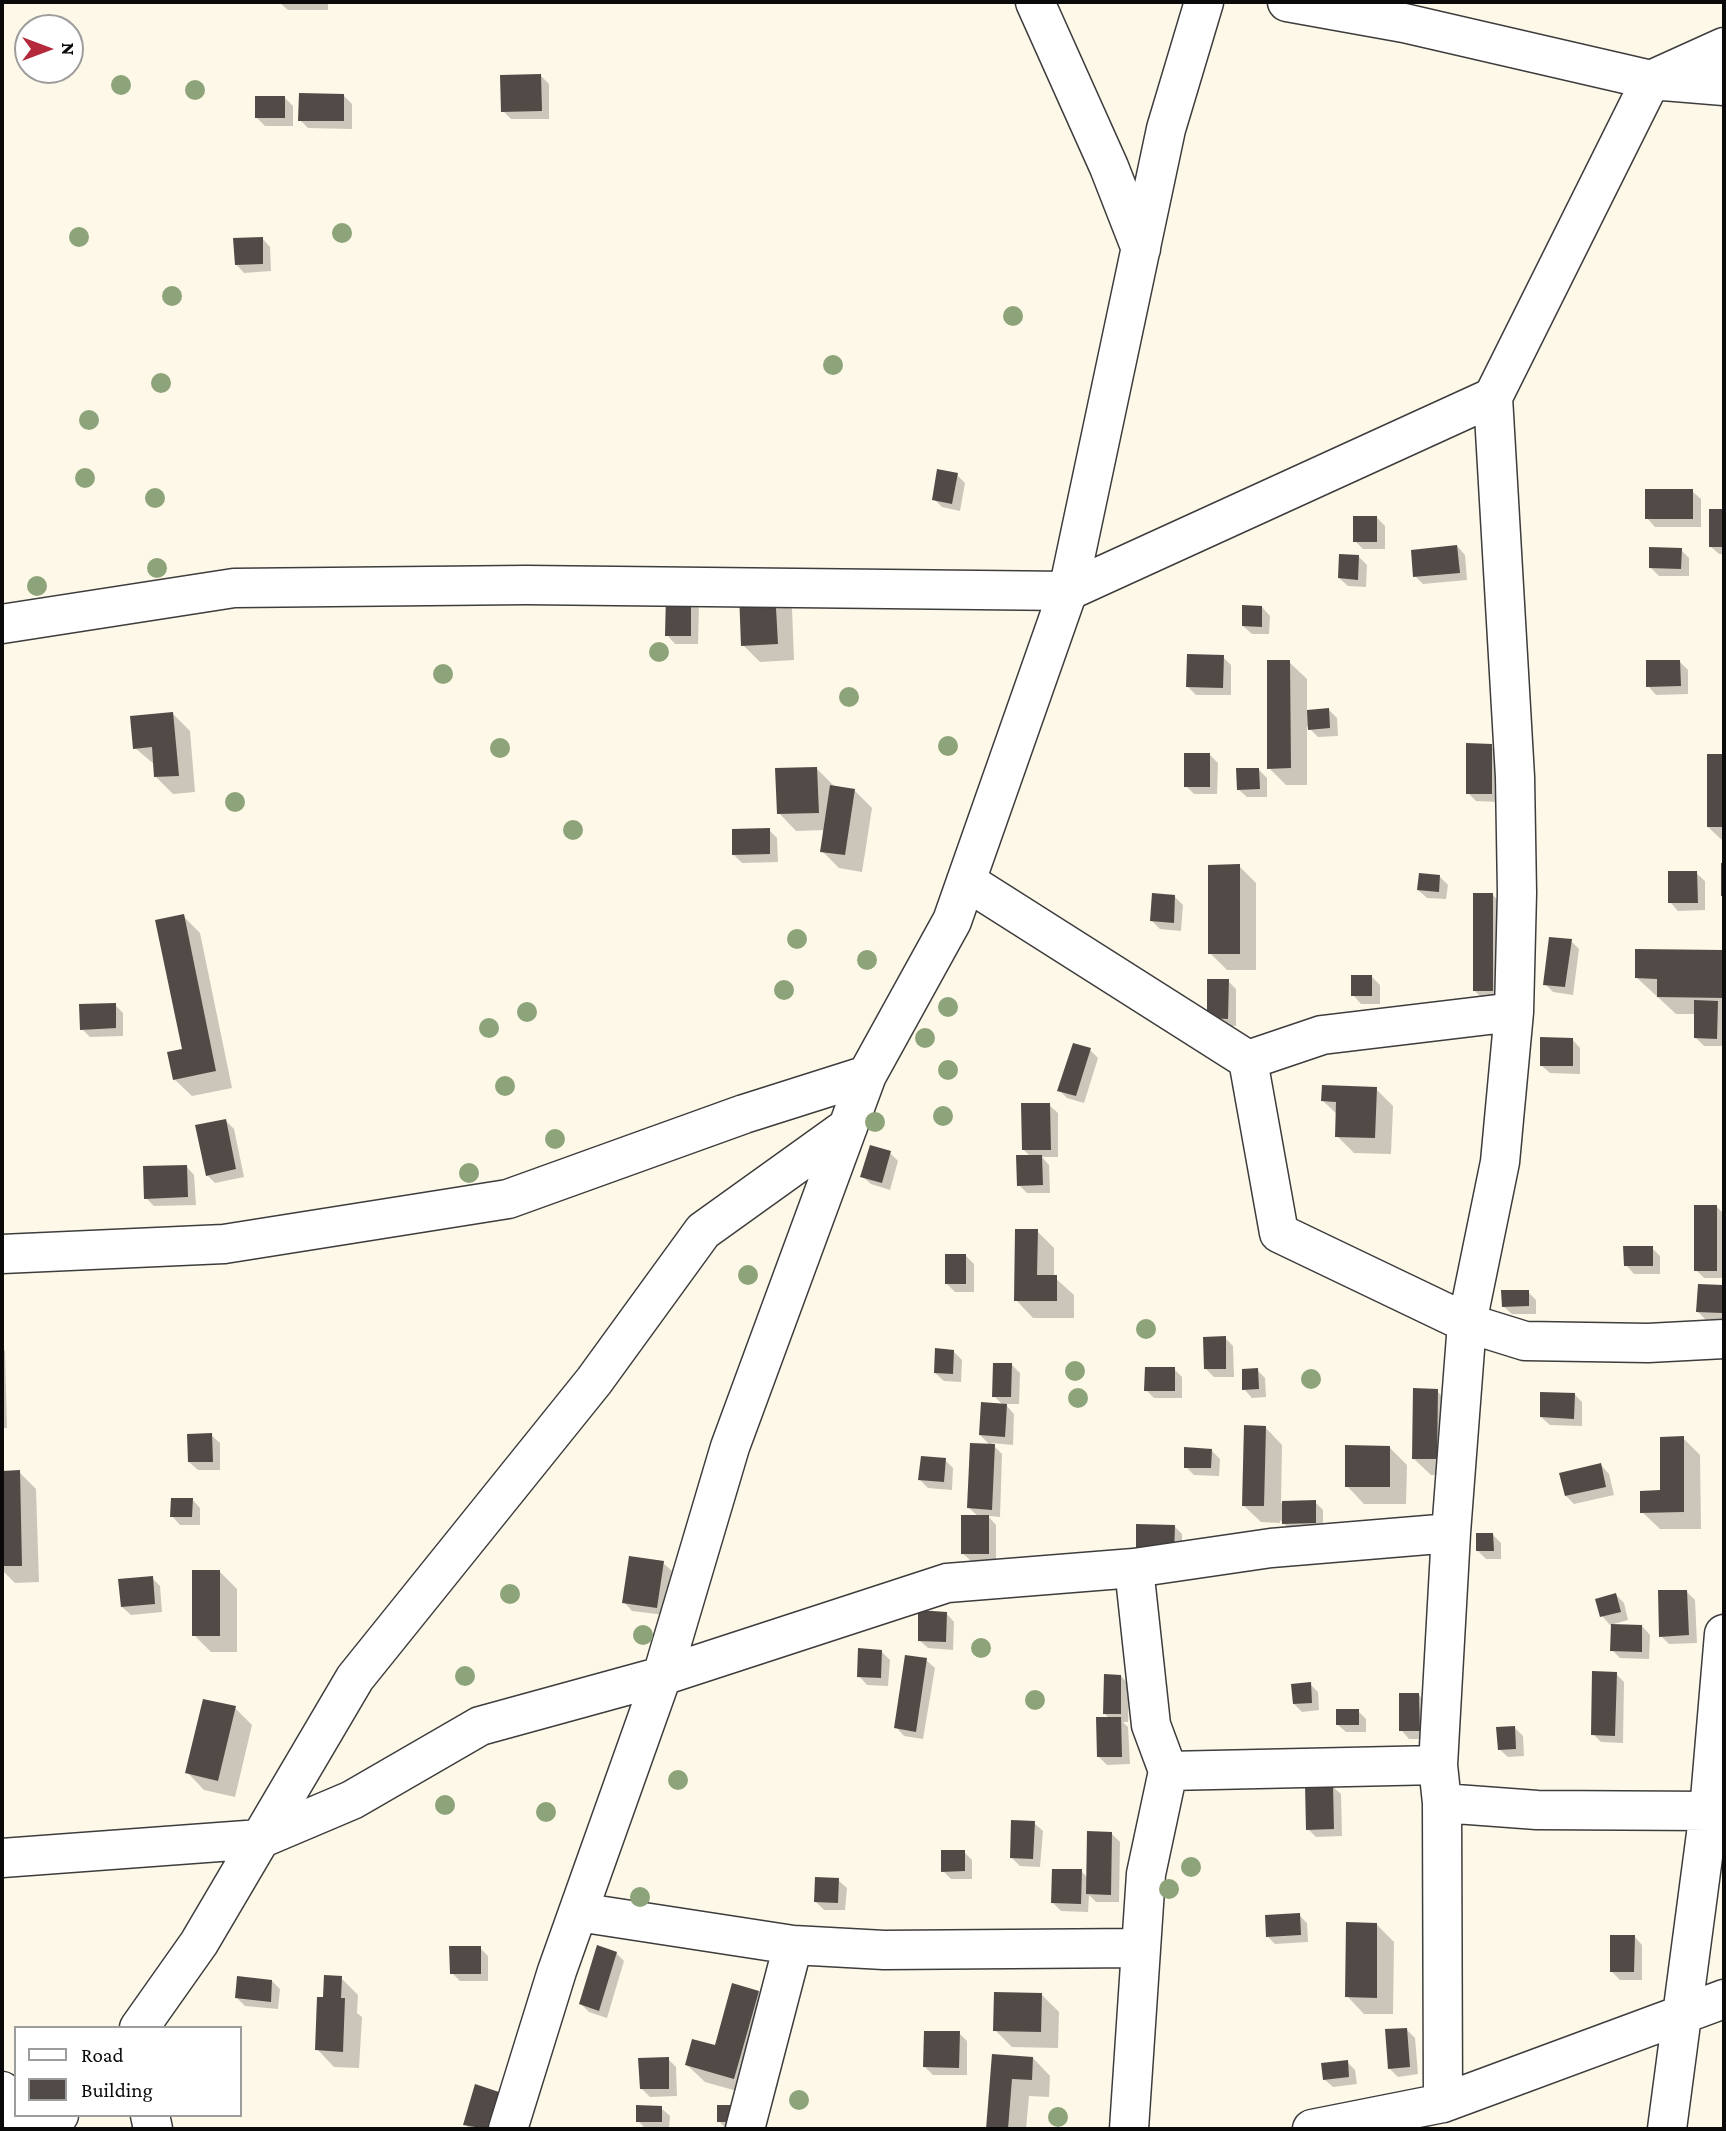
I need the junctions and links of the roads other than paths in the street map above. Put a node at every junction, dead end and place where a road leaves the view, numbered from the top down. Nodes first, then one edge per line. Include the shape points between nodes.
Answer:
1 (1035, 2) edge
2 (1203, 2) edge
3 (1287, 2) edge
4 (1724, 47) edge
5 (1651, 80) junction
6 (1724, 86) edge
7 (1141, 249) junction
8 (1493, 397) junction
9 (1068, 591) junction
10 (2, 624) edge
11 (967, 881) junction
12 (1514, 1012) junction
13 (1248, 1060) junction
14 (867, 1075) junction
15 (848, 1127) junction
16 (2, 1254) edge
17 (1467, 1323) junction
18 (1724, 1339) edge
19 (1451, 1533) junction
20 (1134, 1568) junction
21 (1724, 1634) edge
22 (662, 1676) junction
23 (1438, 1765) junction
24 (1168, 1771) junction
25 (1442, 1803) junction
26 (1709, 1811) junction
27 (260, 1839) junction
28 (2, 1858) edge
29 (578, 1912) junction
30 (793, 1945) junction
31 (1139, 1948) junction
32 (1724, 1999) edge
33 (1684, 2014) junction
34 (140, 2026) edge
35 (2, 2091) edge
36 (1443, 2104) junction
37 (14, 2109) edge
38 (508, 2129) edge
39 (745, 2129) edge
40 (1129, 2129) edge
41 (1312, 2129) edge
42 (1667, 2129) edge

1 - 7 street
2 - 7 street via 1167,130
3 - 5 street via 1404,23
4 - 5 street
5 - 6 street
5 - 8 street
7 - 9 street
8 - 9 street
8 - 12 street via 1515,777
9 - 10 street via 526,584 234,588
9 - 11 street
11 - 13 street
11 - 14 street via 952,921
12 - 13 street via 1322,1035
12 - 17 street via 1500,1162
13 - 17 street via 1279,1233
14 - 15 street
14 - 16 street via 508,1199 224,1244
15 - 22 street via 730,1447
15 - 27 street via 703,1231 594,1381 355,1678
17 - 18 street via 1525,1341
17 - 19 street
19 - 20 street via 1271,1548
19 - 23 street
20 - 22 street via 947,1583
20 - 24 street via 1151,1725
21 - 26 street
22 - 27 street via 480,1726 352,1800
22 - 29 street
23 - 24 street
23 - 25 street
24 - 31 street via 1146,1874
25 - 26 street via 1537,1810
25 - 36 street
26 - 33 street
27 - 28 street
27 - 34 street via 199,1943
29 - 30 street
29 - 38 street
30 - 31 street via 884,1950
30 - 39 street
31 - 40 street
32 - 33 street
33 - 36 street
33 - 42 street
35 - 37 street
36 - 41 street

